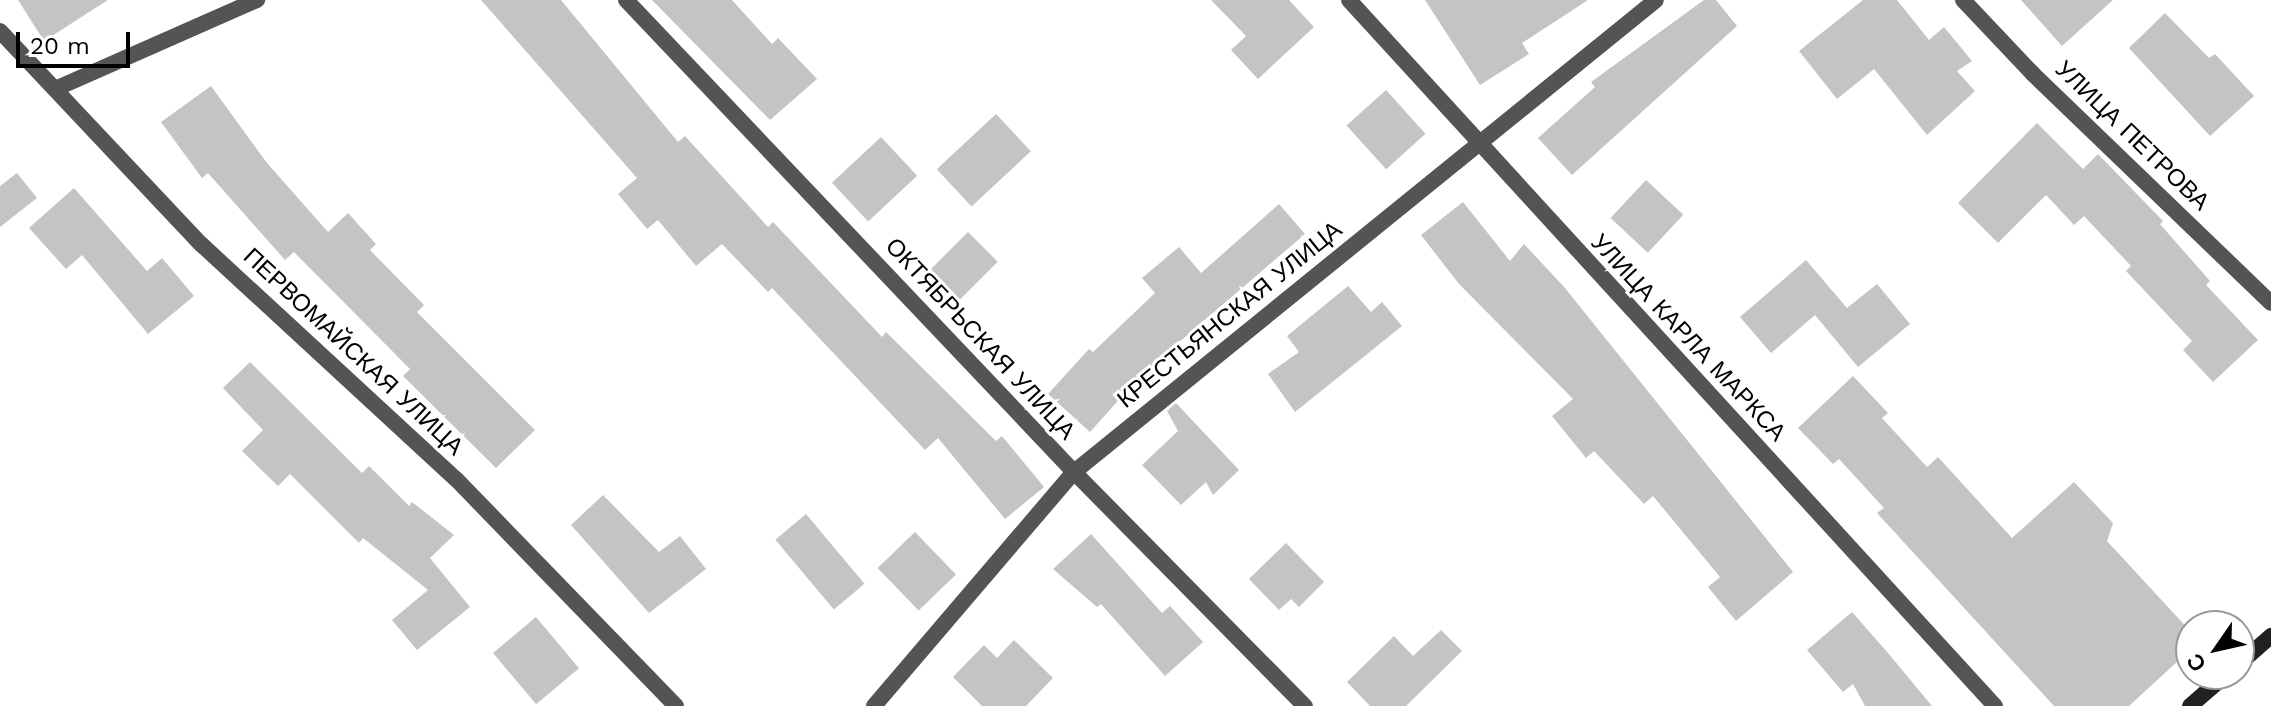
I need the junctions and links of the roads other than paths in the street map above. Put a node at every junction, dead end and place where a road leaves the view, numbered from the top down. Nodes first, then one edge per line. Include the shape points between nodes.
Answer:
1 (257, 0) edge
2 (626, 0) edge
3 (1349, 0) edge
4 (1656, 0) edge
5 (1963, 0) edge
6 (0, 31) edge
7 (55, 89) junction
8 (1478, 145) junction
9 (2271, 303) edge
10 (1074, 472) junction
11 (2271, 636) edge
12 (2255, 650) edge
13 (2208, 690) edge
14 (676, 706) edge
15 (874, 706) edge
16 (1305, 706) edge
17 (1995, 706) edge
18 (2190, 706) edge

1 - 7 street
2 - 10 street, ОКТЯБРЬСКАЯ УЛИЦА
3 - 8 street, УЛИЦА КАРЛА МАРКСА
4 - 8 street, КРЕСТЬЯНСКАЯ УЛИЦА
5 - 9 street, УЛИЦА ПЕТРОВА
6 - 7 street, ПЕРВОМАЙСКАЯ УЛИЦА
7 - 14 street, ПЕРВОМАЙСКАЯ УЛИЦА via 202,245 456,479
8 - 10 street, КРЕСТЬЯНСКАЯ УЛИЦА
8 - 17 street, УЛИЦА КАРЛА МАРКСА
10 - 15 street, КРЕСТЬЯНСКАЯ УЛИЦА
10 - 16 street, ОКТЯБРЬСКАЯ УЛИЦА
11 - 12 main road
13 - 18 main road

